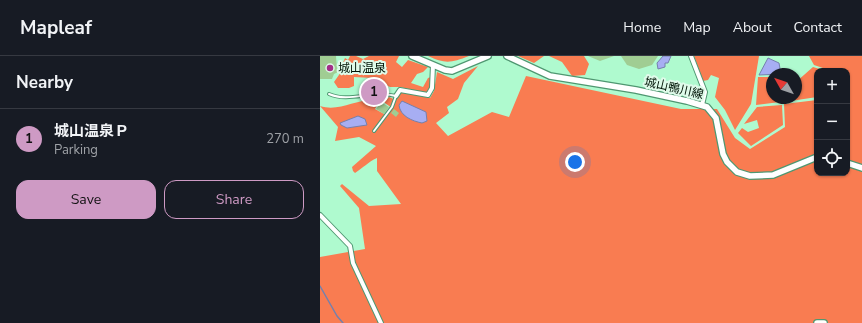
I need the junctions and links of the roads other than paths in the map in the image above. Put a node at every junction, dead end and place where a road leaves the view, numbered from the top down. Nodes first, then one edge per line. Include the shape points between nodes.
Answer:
1 (412, 56) edge
2 (488, 56) edge
3 (507, 56) edge
4 (691, 56) edge
5 (433, 65) junction
6 (329, 94) dead end
7 (396, 96) junction
8 (702, 105) junction
9 (374, 130) dead end
10 (814, 159) edge
11 (850, 164) edge
12 (862, 168) edge
13 (320, 214) edge
14 (381, 323) edge
15 (817, 323) edge
16 (824, 323) edge

1 - 5 main road
2 - 5 main road via 452,71
3 - 8 main road, 城山鴨川線 via 550,76 630,89
4 - 8 street via 705,92
5 - 7 street via 432,88 428,95 400,90
6 - 7 lane via 339,99 366,94 387,93
7 - 9 lane via 392,108
8 - 10 main road, 城山鴨川線 via 716,118 724,154 737,172 750,176 774,175
11 - 12 main road
13 - 14 street via 350,246 353,263
15 - 16 main road

